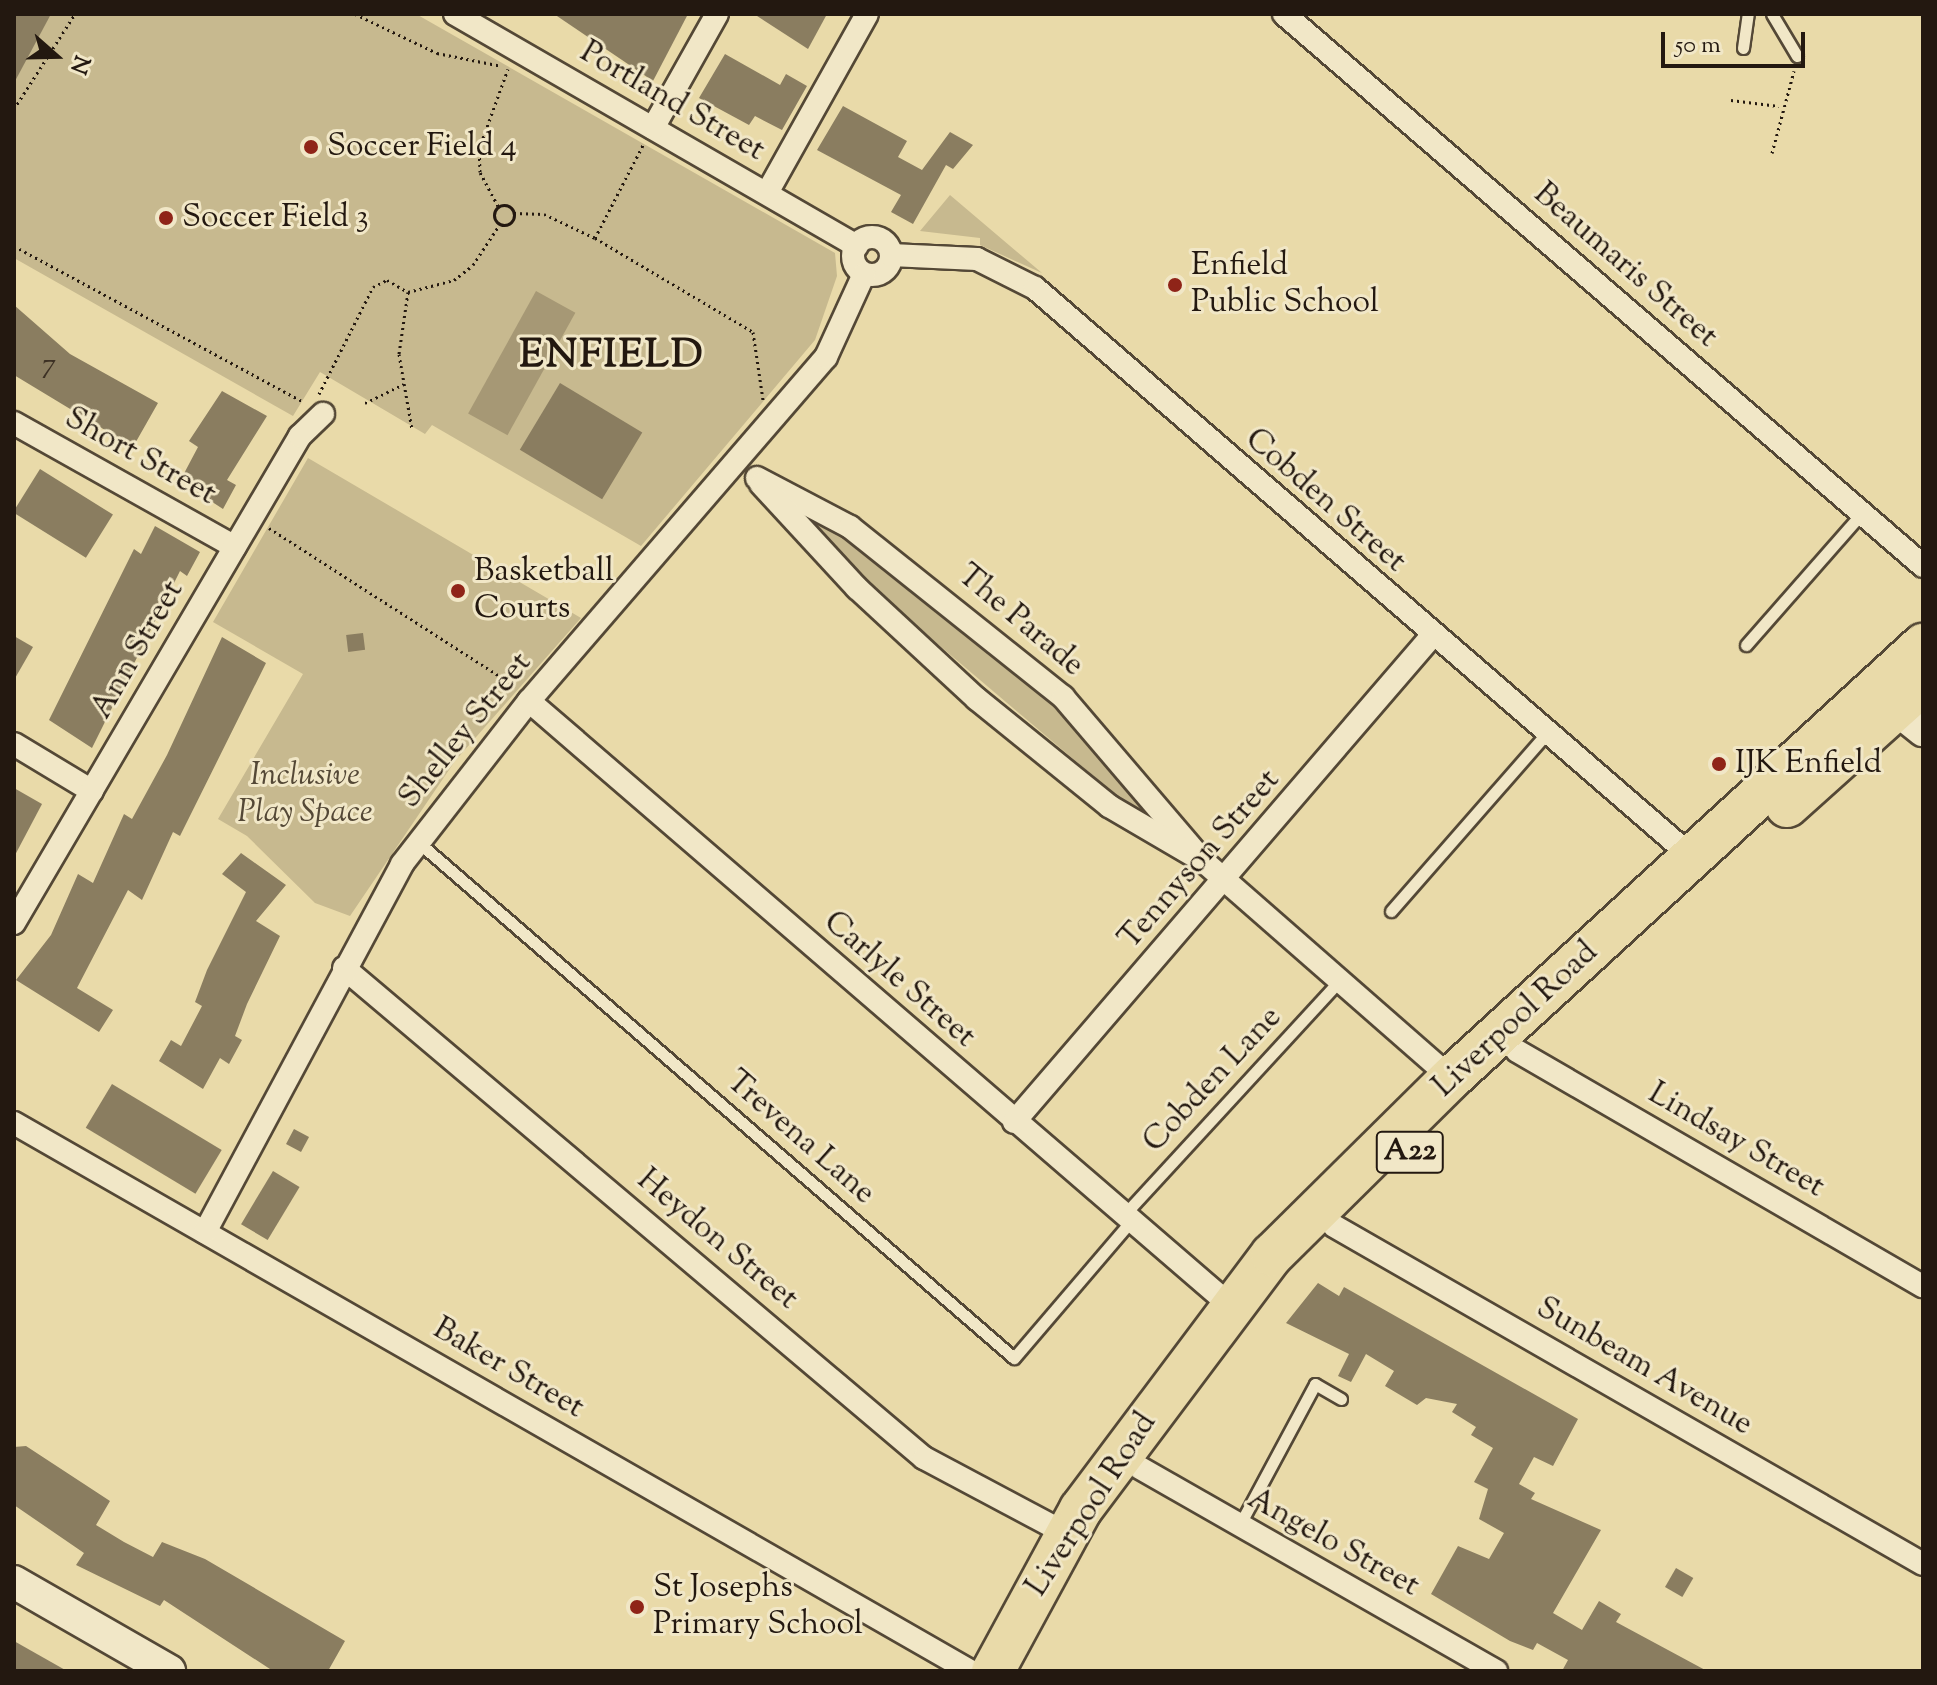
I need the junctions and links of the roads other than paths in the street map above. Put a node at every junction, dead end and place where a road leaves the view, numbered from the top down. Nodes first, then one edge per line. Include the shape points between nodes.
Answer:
1 (456, 14) edge
2 (717, 14) edge
3 (867, 14) edge
4 (1284, 14) edge
5 (1748, 14) edge
6 (1772, 14) edge
7 (1743, 48) dead end
8 (1797, 56) road end
9 (653, 128) junction
10 (767, 193) junction
11 (857, 246) junction
12 (891, 255) junction
13 (864, 274) junction
14 (314, 408) road end
15 (14, 423) edge
16 (737, 460) junction
17 (757, 478) junction
18 (1862, 513) junction
19 (235, 547) junction
20 (1923, 566) edge
21 (1431, 637) junction
22 (1746, 645) dead end
23 (1923, 645) edge
24 (526, 697) junction
25 (1903, 703) edge
26 (1546, 734) junction
27 (14, 744) edge
28 (92, 791) junction
29 (417, 842) junction
30 (1691, 856) junction
31 (1202, 860) junction
32 (1226, 882) junction
33 (1391, 911) dead end
34 (14, 923) edge
35 (344, 968) junction
36 (1340, 980) junction
37 (1517, 1051) junction
38 (1451, 1078) junction
39 (1014, 1122) junction
40 (14, 1123) edge
41 (1127, 1219) junction
42 (1334, 1226) junction
43 (205, 1232) junction
44 (1923, 1286) edge
45 (1230, 1305) junction
46 (1341, 1399) dead end
47 (1140, 1468) junction
48 (1238, 1527) junction
49 (1065, 1533) junction
50 (1923, 1564) edge
51 (14, 1582) edge
52 (1483, 1668) edge
53 (169, 1671) edge
54 (970, 1671) edge
55 (993, 1671) edge
56 (1020, 1671) edge

1 - 9 street, Portland Street via 514,59
2 - 9 street
3 - 10 street
4 - 18 street, Beaumaris Street
5 - 7 lane
6 - 8 lane
9 - 10 street, Portland Street
10 - 11 street, Portland Street
11 - 12 street via 877,238
11 - 13 street via 854,261
12 - 13 street via 883,272
12 - 21 street, Cobden Street via 977,259 1018,275
13 - 16 street, Shelley Street via 826,357
14 - 19 street, Ann Street
15 - 19 street, Short Street
16 - 17 street, The Parade
16 - 24 street, Shelley Street
17 - 31 street, The Parade via 792,522 977,699 1109,806
17 - 31 street, The Parade via 850,527 1063,697
18 - 20 street, Beaumaris Street
18 - 22 lane
19 - 28 street, Ann Street
21 - 26 street, Cobden Street
21 - 32 street, Tennyson Street
23 - 25 highway, Liverpool Road / A22
24 - 29 street, Shelley Street
24 - 39 street, Carlyle Street
25 - 30 highway, Liverpool Road / A22
25 - 37 highway, Liverpool Road / A22
26 - 30 street, Cobden Street
26 - 33 lane
27 - 28 street
28 - 34 street, Ann Street
29 - 35 street, Shelley Street
29 - 41 lane, Trevena Lane via 1014,1358
30 - 38 highway, Liverpool Road / A22
31 - 32 street, The Parade
32 - 36 street, The Parade
32 - 39 street, Tennyson Street
35 - 43 street, Shelley Street
35 - 49 street, Heydon Street via 924,1458
36 - 38 street, The Parade
36 - 41 lane, Cobden Lane
37 - 42 highway, Liverpool Road / A22
37 - 44 street, Lindsay Street
38 - 45 highway, Liverpool Road / A22
39 - 41 street, Carlyle Street
40 - 43 street, Baker Street
41 - 45 street, Carlyle Street
42 - 47 highway, Liverpool Road / A22 via 1263,1301
42 - 50 street, Sunbeam Avenue
43 - 54 street, Baker Street
45 - 49 highway, Liverpool Road / A22
46 - 48 lane via 1315,1384
47 - 48 street, Angelo Street
47 - 56 highway, Liverpool Road / A22 via 1072,1569
48 - 52 street, Angelo Street
49 - 55 highway, Liverpool Road / A22
51 - 53 main road

